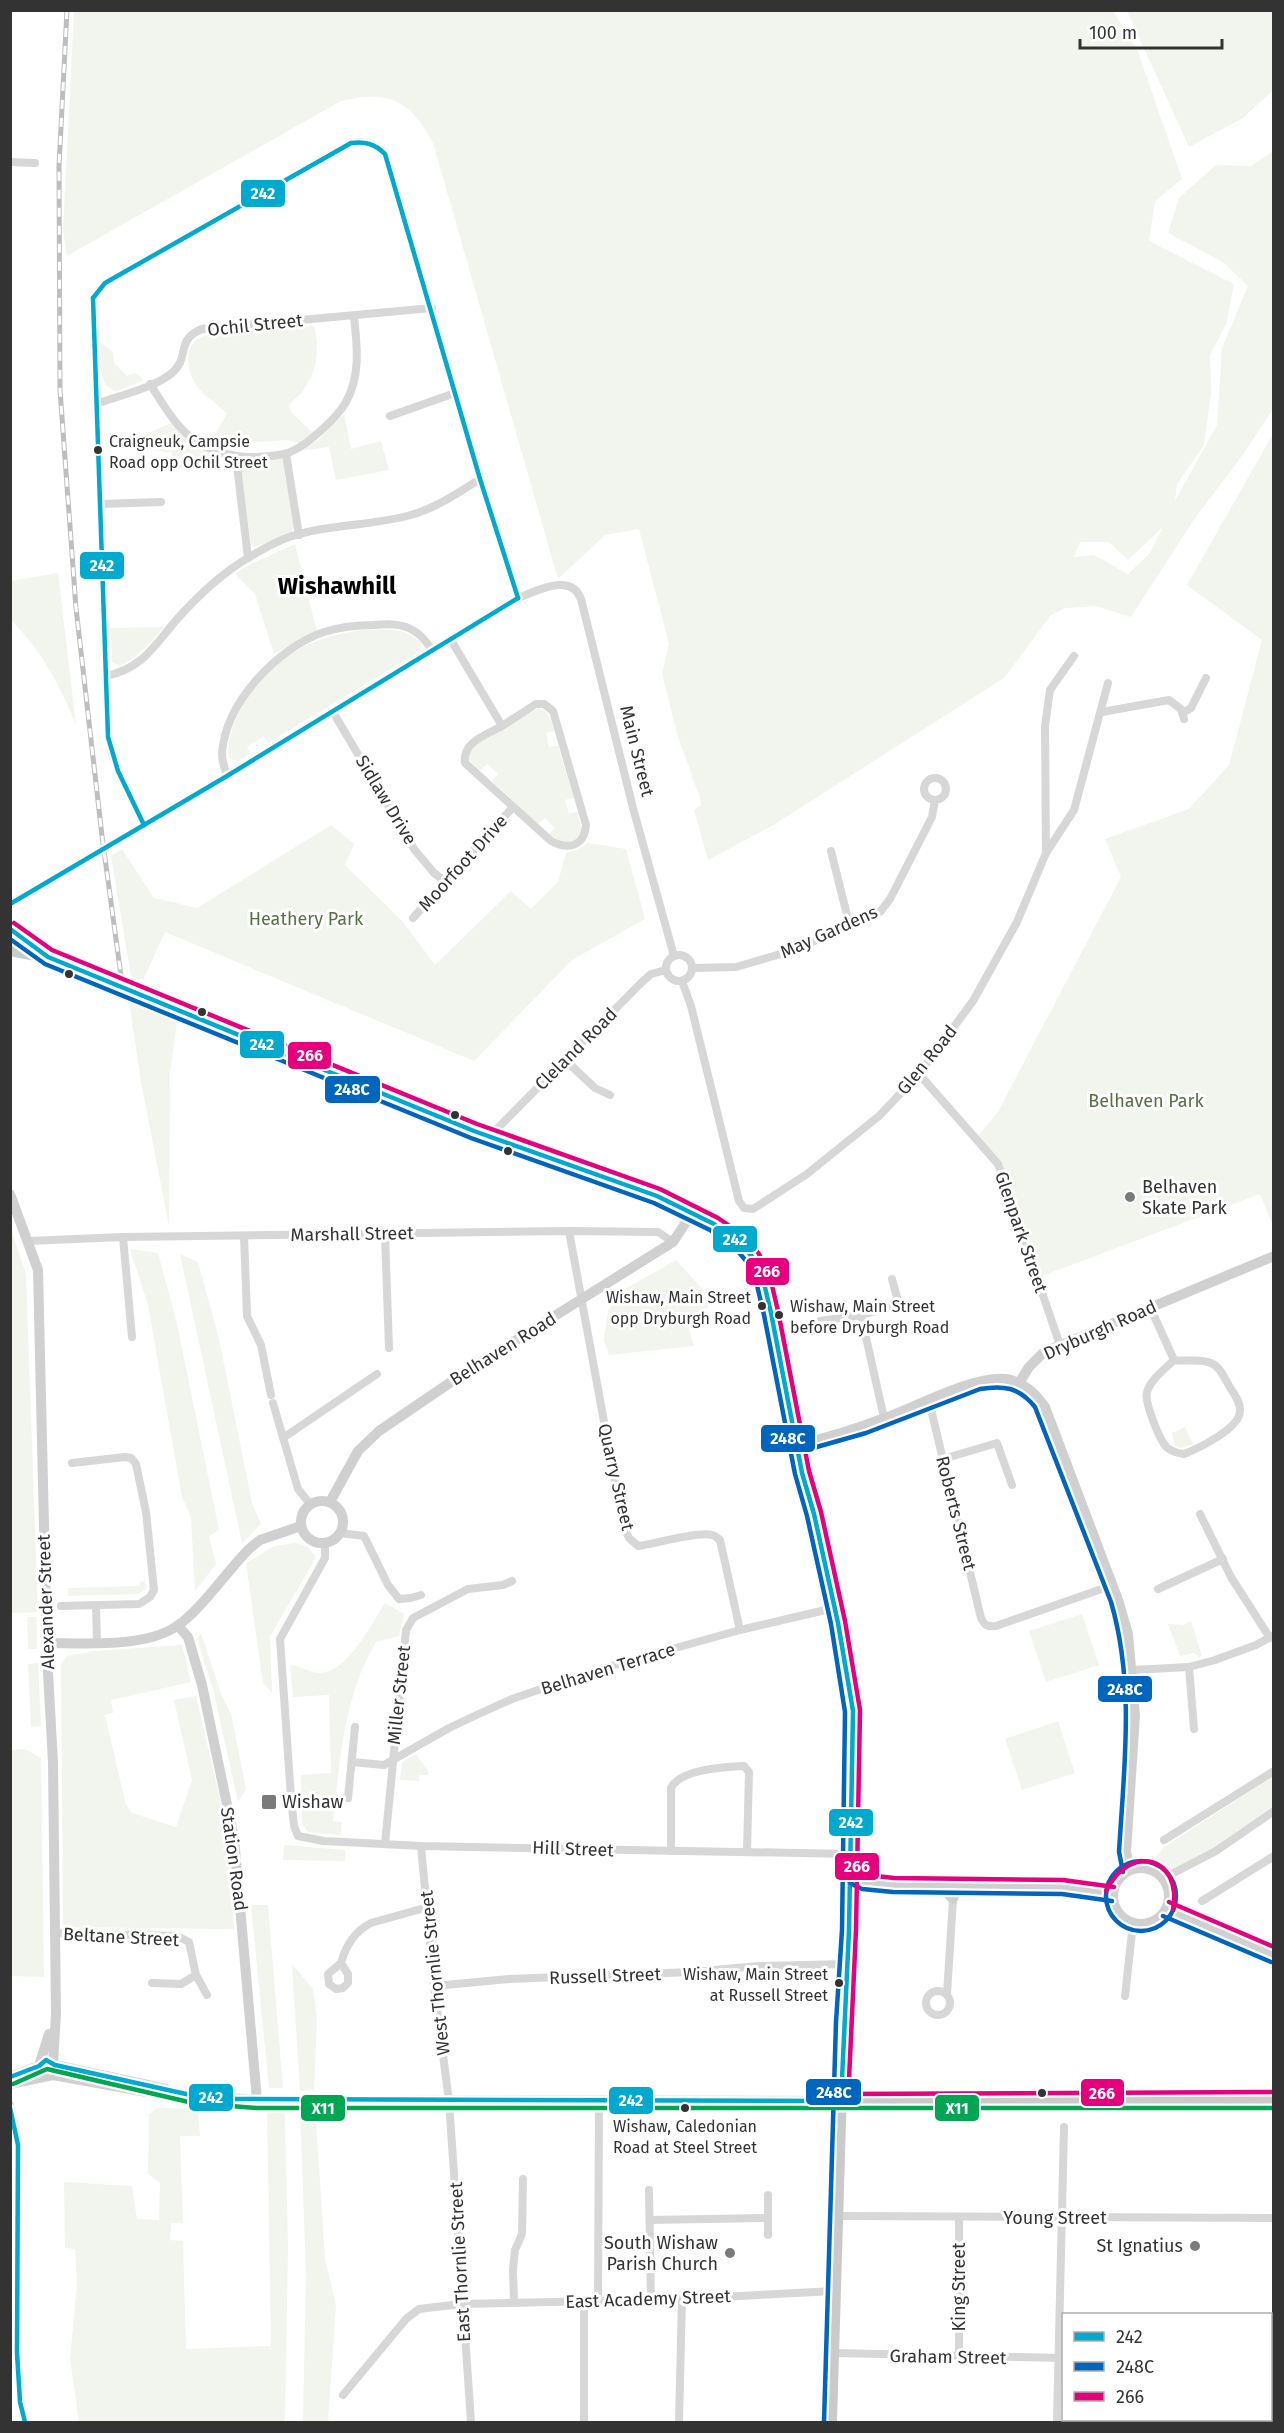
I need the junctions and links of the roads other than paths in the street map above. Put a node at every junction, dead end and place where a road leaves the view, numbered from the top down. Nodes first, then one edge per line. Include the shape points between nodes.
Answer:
1 (10, 162) edge
2 (35, 163) dead end
3 (432, 308) junction
4 (354, 316) junction
5 (150, 384) junction
6 (455, 393) junction
7 (96, 404) junction
8 (390, 416) dead end
9 (286, 454) junction
10 (236, 457) junction
11 (480, 479) junction
12 (161, 502) dead end
13 (101, 504) junction
14 (299, 535) junction
15 (248, 558) junction
16 (518, 598) junction
17 (451, 640) junction
18 (433, 651) junction
19 (1074, 656) dead end
20 (106, 676) junction
21 (1206, 678) dead end
22 (1108, 682) dead end
23 (333, 712) junction
24 (1102, 712) junction
25 (502, 726) junction
26 (227, 776) junction
27 (935, 800) dead end
28 (513, 807) junction
29 (144, 825) junction
30 (831, 851) dead end
31 (1046, 853) junction
32 (446, 882) junction
33 (10, 904) edge
34 (413, 918) dead end
35 (849, 923) junction
36 (10, 929) edge
37 (10, 951) edge
38 (674, 956) junction
39 (48, 957) junction
40 (692, 968) junction
41 (666, 970) junction
42 (682, 981) junction
43 (565, 1060) junction
44 (919, 1074) junction
45 (610, 1095) dead end
46 (490, 1136) junction
47 (10, 1194) edge
48 (692, 1213) junction
49 (569, 1231) junction
50 (385, 1234) junction
51 (244, 1236) junction
52 (123, 1237) junction
53 (28, 1241) junction
54 (673, 1242) junction
55 (1272, 1260) edge
56 (892, 1279) dead end
57 (581, 1301) junction
58 (1150, 1307) junction
59 (861, 1315) junction
60 (820, 1321) dead end
61 (132, 1337) dead end
62 (1060, 1345) junction
63 (389, 1348) dead end
64 (1174, 1360) junction
65 (376, 1374) dead end
66 (1019, 1383) junction
67 (929, 1401) junction
68 (884, 1418) junction
69 (283, 1438) junction
70 (797, 1445) junction
71 (943, 1459) junction
72 (72, 1463) dead end
73 (1012, 1485) dead end
74 (330, 1502) junction
75 (310, 1504) junction
76 (1200, 1514) dead end
77 (301, 1526) junction
78 (340, 1533) junction
79 (325, 1543) junction
80 (1223, 1559) junction
81 (512, 1581) dead end
82 (1113, 1585) junction
83 (1158, 1589) dead end
84 (421, 1595) dead end
85 (61, 1606) dead end
86 (96, 1606) junction
87 (834, 1608) junction
88 (178, 1626) junction
89 (740, 1630) junction
90 (1272, 1636) edge
91 (47, 1643) junction
92 (97, 1643) junction
93 (1189, 1667) junction
94 (1132, 1670) junction
95 (355, 1727) dead end
96 (1194, 1729) dead end
97 (393, 1760) junction
98 (352, 1762) junction
99 (1274, 1771) edge
100 (348, 1798) dead end
101 (1274, 1811) edge
102 (1164, 1840) dead end
103 (385, 1844) junction
104 (421, 1846) junction
105 (671, 1851) junction
106 (747, 1852) junction
107 (849, 1854) junction
108 (1274, 1856) edge
109 (848, 1869) junction
110 (1130, 1870) junction
111 (1159, 1875) junction
112 (929, 1884) junction
113 (968, 1886) junction
114 (1113, 1894) junction
115 (953, 1899) junction
116 (1202, 1901) dead end
117 (428, 1907) junction
118 (1166, 1909) junction
119 (1134, 1923) junction
120 (54, 1934) junction
121 (1274, 1955) edge
122 (342, 1963) dead end
123 (847, 1964) junction
124 (196, 1975) junction
125 (152, 1983) dead end
126 (434, 1986) junction
127 (947, 1994) dead end
128 (207, 1995) dead end
129 (1125, 1996) dead end
130 (47, 2068) junction
131 (10, 2077) edge
132 (10, 2084) edge
133 (257, 2100) junction
134 (599, 2100) junction
135 (1274, 2100) edge
136 (449, 2101) junction
137 (840, 2101) junction
138 (10, 2105) edge
139 (1064, 2127) dead end
140 (523, 2180) dead end
141 (649, 2190) dead end
142 (768, 2194) dead end
143 (13, 2205) edge
144 (837, 2216) junction
145 (1060, 2216) junction
146 (767, 2218) junction
147 (959, 2218) junction
148 (1274, 2218) edge
149 (650, 2220) junction
150 (768, 2235) dead end
151 (834, 2291) junction
152 (682, 2299) junction
153 (651, 2300) junction
154 (584, 2301) junction
155 (598, 2301) junction
156 (514, 2302) junction
157 (461, 2304) junction
158 (833, 2353) junction
159 (14, 2354) edge
160 (959, 2357) junction
161 (1061, 2358) edge
162 (343, 2395) dead end
163 (25, 2422) edge
164 (471, 2422) edge
165 (584, 2422) edge
166 (679, 2422) edge
167 (831, 2422) edge
168 (1057, 2422) edge

1 - 2 street
3 - 4 street, Ochil Street
3 - 6 street
3 - 7 street via 385,154 373,143 351,143 105,283 93,298
4 - 5 street, Ochil Street via 202,329 185,340 180,365 171,375
4 - 9 street via 356,371 346,402 318,434
5 - 7 street, Ochil Street
5 - 10 street via 165,409 195,441
6 - 8 street
6 - 11 street
7 - 13 street
9 - 10 street
9 - 14 street
10 - 15 street
11 - 14 street via 455,496 412,515
11 - 16 street
12 - 13 street
13 - 20 street
14 - 15 street
15 - 20 street via 199,596 141,661
16 - 17 street
16 - 38 street, Main Street via 566,584 581,599
17 - 18 street
17 - 25 street
18 - 23 street
18 - 26 street via 415,631 390,624 344,627 316,635 269,667 241,702 225,740 222,756
19 - 31 street, Glen Road via 1050,690 1045,726
20 - 29 street via 112,758
21 - 24 street via 1183,716 1176,704 1162,699
22 - 24 street, Glen Road
23 - 26 street
23 - 32 street, Sidlaw Drive via 414,849
24 - 31 street, Glen Road via 1074,810
25 - 28 street via 467,746 465,763
25 - 28 street via 536,704 544,704 553,711 586,825 585,834 576,845 560,845
26 - 29 street
27 - 35 street, May Gardens via 932,817 885,908 873,917
28 - 32 street, Moorfoot Drive
29 - 33 street
30 - 35 street
31 - 44 street, Glen Road via 1017,922 973,1001
32 - 34 street, Moorfoot Drive
35 - 40 street, May Gardens via 801,948 736,967
36 - 39 main road
37 - 39 main road
38 - 40 street via 686,957
38 - 41 street
39 - 46 main road
40 - 42 street
41 - 42 street via 674,980
41 - 43 street, Cleland Road via 651,974
42 - 44 street, Glen Road via 744,1208 753,1209 840,1150
43 - 45 street via 595,1088
43 - 46 street, Cleland Road
44 - 62 street, Glenpark Street via 998,1164
46 - 48 main road via 657,1196
47 - 53 street, Alexander Street
48 - 54 street, Belhaven Road
48 - 70 main road via 741,1243 763,1279
49 - 50 street, Marshall Street
49 - 54 street, Marshall Street via 658,1232
49 - 57 street, Quarry Street
50 - 51 street, Marshall Street
50 - 63 street
51 - 52 street, Marshall Street
51 - 69 street via 247,1316 261,1345
52 - 53 street, Marshall Street
52 - 61 street
53 - 91 street, Alexander Street via 39,1270
54 - 57 street, Belhaven Road
55 - 58 street, Dryburgh Road
56 - 59 street via 899,1305
57 - 74 street, Belhaven Road via 476,1365 368,1440
57 - 89 street, Quarry Street via 621,1516 629,1538 638,1546 711,1534 717,1537
58 - 62 street, Dryburgh Road
58 - 64 street
59 - 60 street
59 - 68 street
62 - 66 street, Dryburgh Road via 1037,1358
64 - 64 street via 1148,1388 1146,1400 1164,1445 1184,1454 1234,1426 1240,1409 1216,1366 1204,1361
65 - 69 street
66 - 67 street via 1007,1379 982,1380
66 - 82 street via 1036,1394 1045,1407
67 - 68 street
67 - 71 street, Roberts Street
68 - 70 street
69 - 75 street via 298,1489
70 - 87 main road
71 - 73 street via 997,1443
71 - 82 street, Roberts Street via 984,1624 996,1626
72 - 86 street via 131,1458 136,1464 146,1512 154,1590 139,1604
74 - 75 street
74 - 78 street via 342,1513
75 - 77 street via 302,1514
76 - 80 street
77 - 79 street via 307,1537
77 - 88 street via 260,1540
78 - 79 street
78 - 84 street via 364,1536 399,1599
79 - 103 street, Hill Street via 325,1558 280,1639 294,1826 298,1836 306,1839
80 - 83 street
80 - 90 street via 1239,1593
81 - 97 street, Miller Street via 468,1589 413,1618 405,1637
82 - 94 street via 1125,1620
85 - 86 street
86 - 92 street
87 - 89 street, Belhaven Terrace
87 - 107 main road via 853,1711
88 - 92 street via 162,1634
88 - 133 street, Station Road via 188,1637 202,1685 234,1838
89 - 97 street, Belhaven Terrace via 593,1671 512,1699
90 - 93 street
91 - 92 street
91 - 120 street, Alexander Street
93 - 94 street
93 - 96 street
94 - 110 street via 1135,1715 1126,1852
95 - 98 street
97 - 98 street via 384,1765
97 - 103 street, Miller Street
98 - 100 street
99 - 102 street
101 - 111 street via 1216,1851 1166,1877
103 - 104 street, Hill Street
104 - 105 street, Hill Street
104 - 117 street, West Thornlie Street
105 - 106 street, Hill Street
105 - 106 street via 673,1783 711,1767 744,1766 748,1772
106 - 107 street, Hill Street
107 - 109 main road
108 - 116 street
109 - 112 street via 865,1882
109 - 123 main road
110 - 111 street via 1147,1869
110 - 114 street via 1116,1884
111 - 118 street via 1168,1890
112 - 113 street
112 - 115 street
113 - 114 street via 1070,1887
113 - 115 street
114 - 119 street via 1122,1917
115 - 127 street
117 - 122 street via 363,1927 348,1945
117 - 126 street, West Thornlie Street
118 - 119 street via 1153,1921
118 - 121 street
119 - 129 street
120 - 124 street, Beltane Street via 184,1938 189,1942
120 - 130 street, Alexander Street via 56,2014
123 - 126 street, Russell Street via 509,1979
123 - 137 main road
124 - 125 street via 181,1983
124 - 128 street, Beltane Street
126 - 136 street, West Thornlie Street
130 - 131 street
130 - 132 street
130 - 133 street via 195,2096
133 - 136 street
134 - 136 street
134 - 137 street
134 - 155 street
135 - 137 main road
136 - 157 street, East Thornlie Street
137 - 144 main road
138 - 143 street via 18,2145
139 - 145 street
140 - 156 street via 522,2234 513,2270
141 - 149 street
142 - 146 street
143 - 159 street
144 - 147 street, Young Street
144 - 151 main road
145 - 147 street, Young Street
145 - 148 street, Young Street
145 - 161 street
146 - 149 street
146 - 150 street
147 - 160 street, King Street
149 - 153 street
151 - 152 street, East Academy Street
151 - 158 main road
152 - 153 street, East Academy Street
152 - 166 street
153 - 155 street, East Academy Street
154 - 155 street, East Academy Street
154 - 156 street, East Academy Street
154 - 165 street
156 - 157 street, East Academy Street
157 - 162 street, East Academy Street via 419,2309 406,2319
157 - 164 street, East Thornlie Street
158 - 160 street, Graham Street
158 - 167 main road
159 - 163 street
160 - 161 street, Graham Street
161 - 168 street

